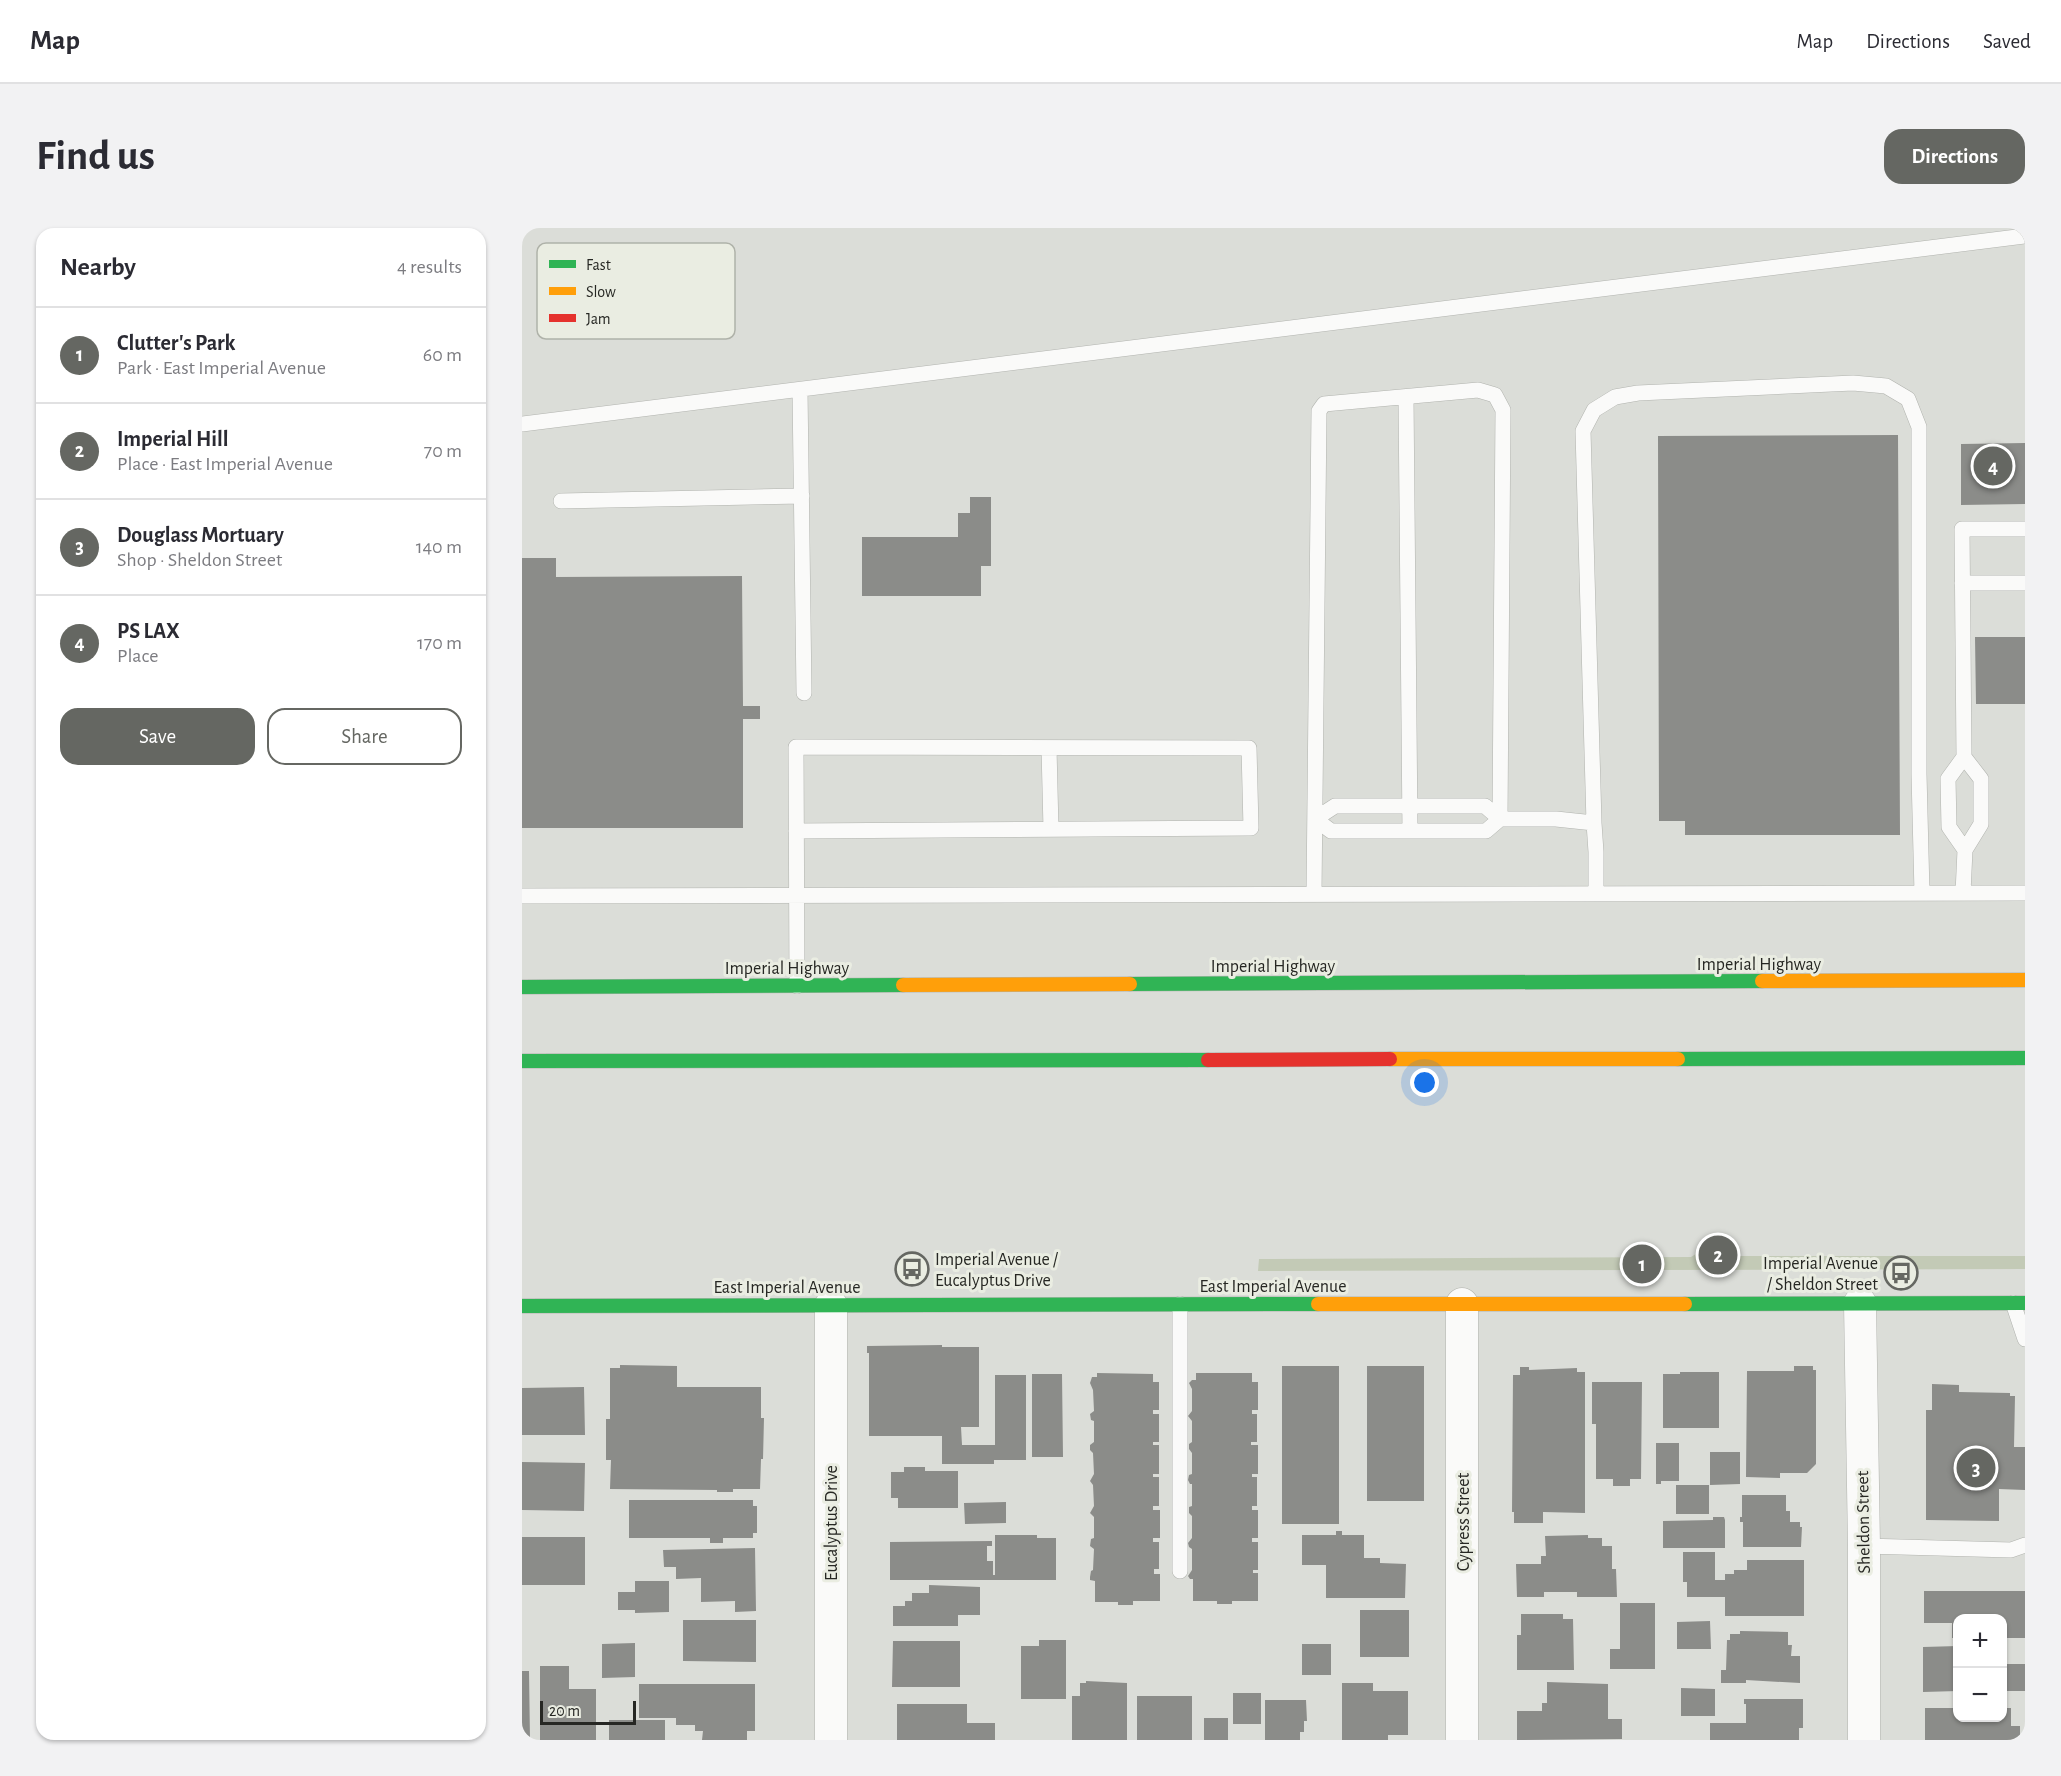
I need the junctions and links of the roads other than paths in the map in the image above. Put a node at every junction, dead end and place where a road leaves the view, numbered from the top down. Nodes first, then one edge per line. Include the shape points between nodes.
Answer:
1 (2025, 236) edge
2 (800, 390) junction
3 (1406, 397) junction
4 (522, 424) edge
5 (802, 496) junction
6 (561, 501) dead end
7 (2025, 529) edge
8 (1962, 583) junction
9 (2025, 583) edge
10 (804, 693) dead end
11 (1049, 748) junction
12 (1964, 757) junction
13 (1410, 806) junction
14 (1315, 819) junction
15 (1500, 819) junction
16 (1594, 823) junction
17 (1051, 829) junction
18 (796, 831) junction
19 (1410, 831) junction
20 (1965, 850) junction
21 (1922, 893) junction
22 (1963, 893) junction
23 (2025, 893) edge
24 (1314, 894) junction
25 (1596, 894) junction
26 (522, 896) edge
27 (796, 896) junction
28 (2025, 980) edge
29 (797, 986) junction
30 (522, 987) edge
31 (2025, 1058) edge
32 (522, 1061) edge
33 (1860, 1303) junction
34 (2019, 1303) edge
35 (831, 1305) junction
36 (1180, 1305) junction
37 (1462, 1305) junction
38 (522, 1306) edge
39 (2025, 1339) edge
40 (2025, 1545) edge
41 (1864, 1546) junction
42 (1180, 1571) dead end
43 (831, 1740) edge
44 (1462, 1740) edge
45 (1864, 1740) edge

1 - 2 lane
2 - 4 lane
2 - 5 lane
3 - 13 lane
3 - 14 lane via 1324,404 1319,411
3 - 15 lane via 1478,390 1495,395 1503,410
5 - 6 lane
5 - 10 lane
7 - 8 lane via 1962,529
8 - 9 lane
8 - 12 lane
11 - 17 lane
11 - 17 lane via 1249,748 1251,828
11 - 18 lane via 796,747
12 - 20 lane via 1948,778 1949,827
12 - 20 lane via 1981,778 1981,824
13 - 14 lane via 1335,806
13 - 15 lane via 1485,806
13 - 19 lane
14 - 19 lane via 1331,831
14 - 24 lane
15 - 16 lane
15 - 19 lane via 1486,831
16 - 21 lane via 1583,432 1594,410 1615,397 1638,393 1853,383 1886,386 1908,399 1919,427
16 - 25 lane
17 - 18 lane
18 - 27 lane
20 - 22 lane
21 - 22 lane
21 - 25 lane
22 - 23 lane
24 - 25 lane
24 - 27 lane
26 - 27 lane
27 - 29 lane
28 - 29 main road, Imperial Highway
29 - 30 main road, Imperial Highway
31 - 32 main road
33 - 34 main road, East Imperial Avenue
33 - 37 main road, East Imperial Avenue
33 - 41 street, Sheldon Street
34 - 39 lane
35 - 36 main road, East Imperial Avenue
35 - 38 main road, East Imperial Avenue
35 - 43 street, Eucalyptus Drive
36 - 37 main road, East Imperial Avenue
36 - 42 lane
37 - 44 street, Cypress Street
40 - 41 lane via 2011,1550
41 - 45 street, Sheldon Street

